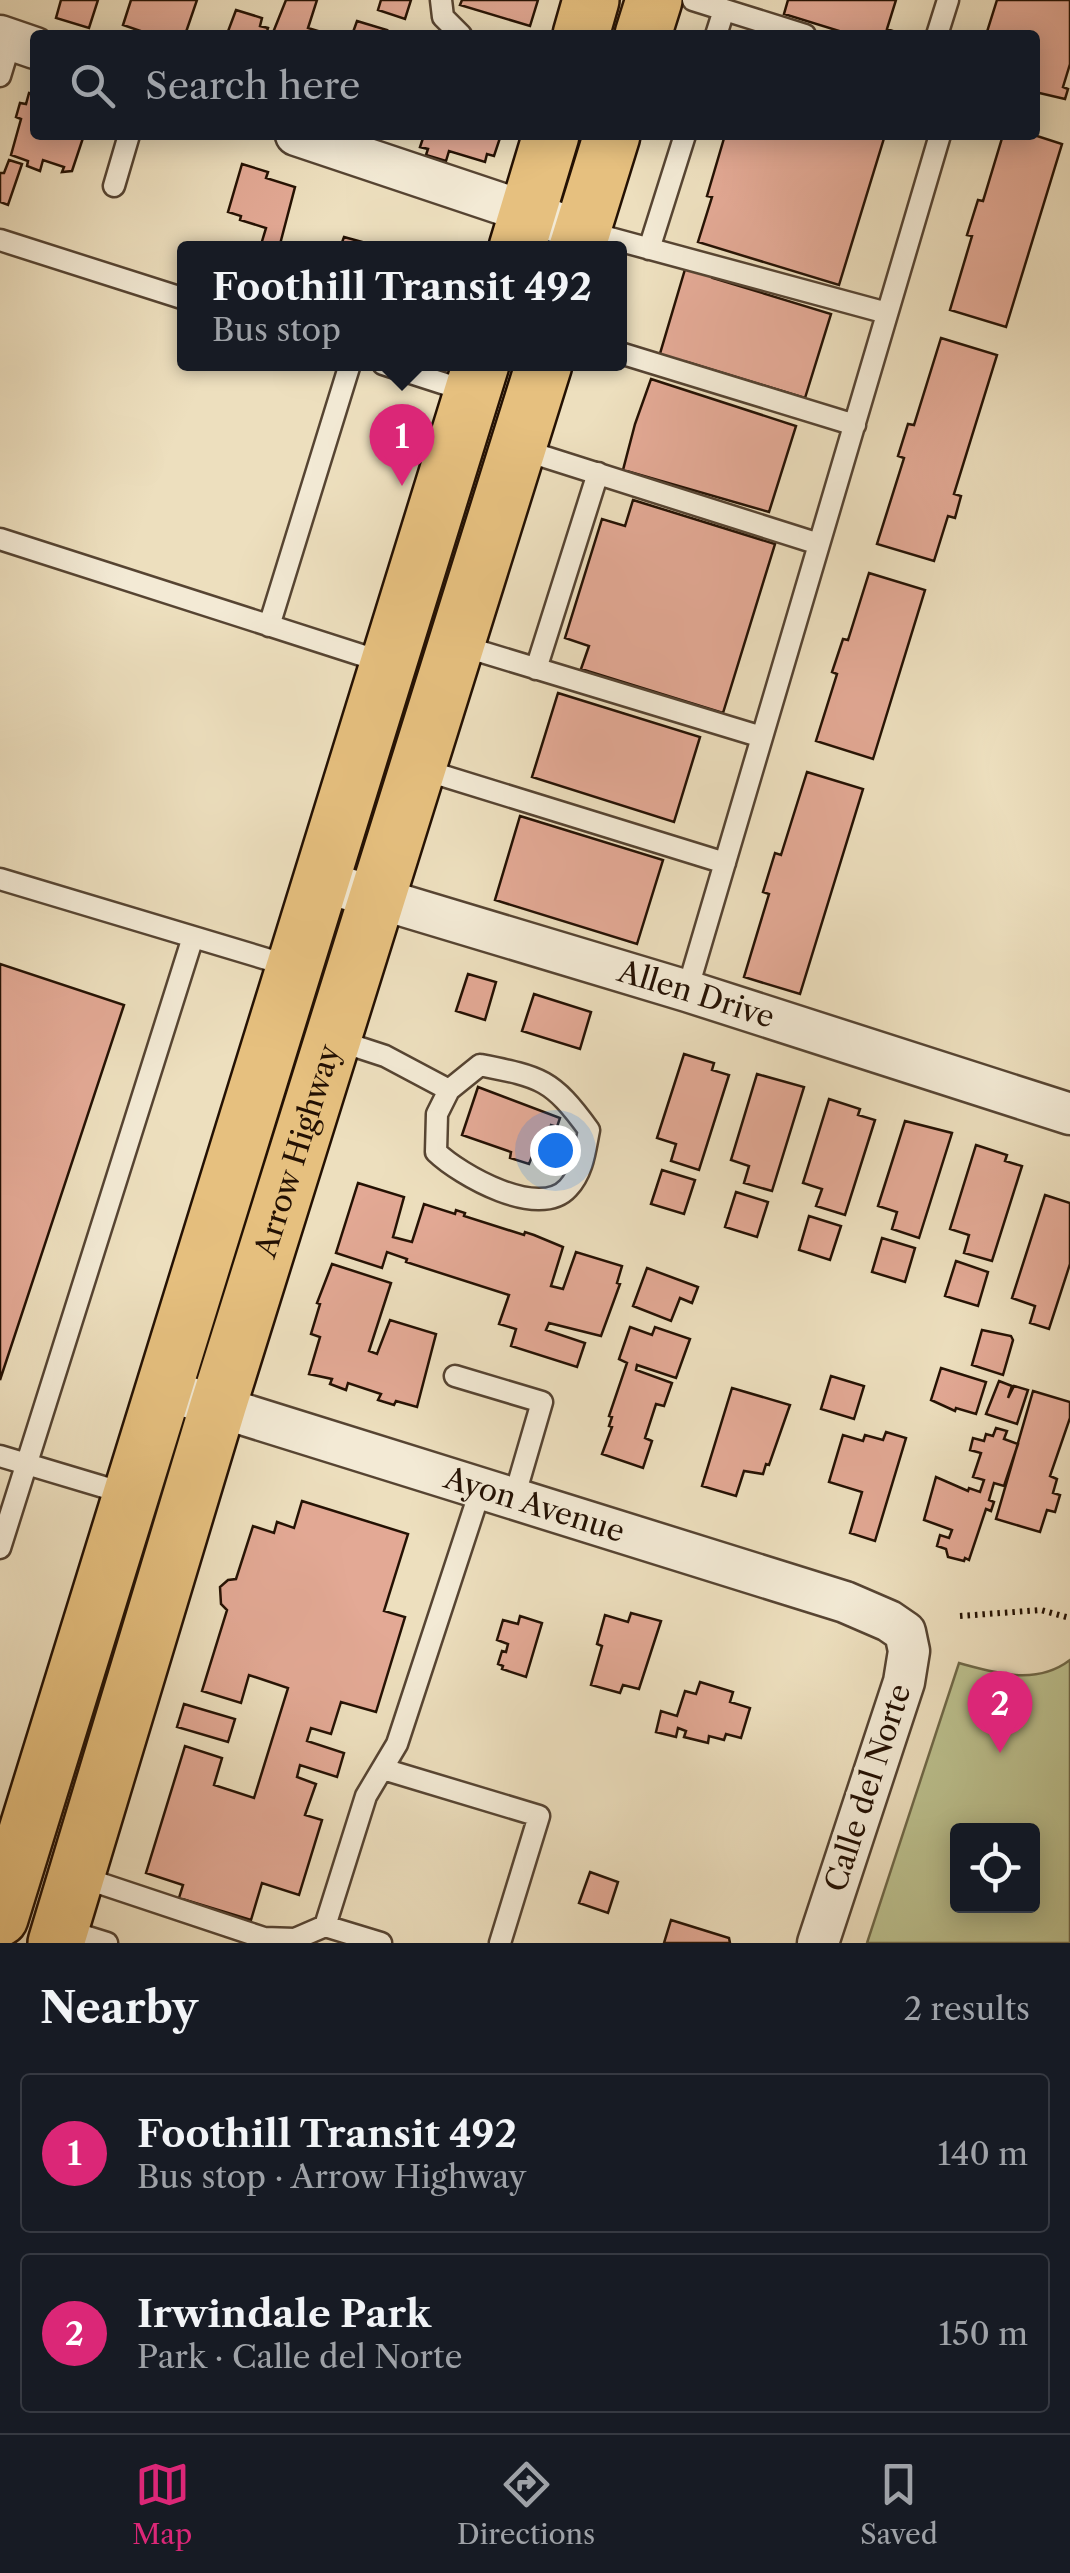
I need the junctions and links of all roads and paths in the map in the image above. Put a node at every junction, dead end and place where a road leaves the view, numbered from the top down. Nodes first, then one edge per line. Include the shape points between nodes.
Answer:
1 (440, 0) edge
2 (591, 0) edge
3 (654, 0) edge
4 (693, 0) edge
5 (948, 0) edge
6 (735, 8) edge
7 (456, 30) edge
8 (582, 30) edge
9 (645, 30) edge
10 (720, 30) edge
11 (792, 30) edge
12 (939, 30) edge
13 (128, 140) edge
14 (308, 140) edge
15 (549, 140) edge
16 (610, 140) edge
17 (683, 140) edge
18 (939, 140) edge
19 (114, 186) dead end
20 (522, 230) edge
21 (0, 240) edge
22 (580, 240) edge
23 (627, 246) edge
24 (649, 249) junction
25 (177, 298) edge
26 (887, 313) junction
27 (627, 355) edge
28 (348, 371) edge
29 (430, 371) edge
30 (542, 371) edge
31 (477, 378) edge
32 (854, 425) junction
33 (518, 449) junction
34 (598, 474) junction
35 (0, 539) edge
36 (819, 544) junction
37 (270, 626) junction
38 (458, 645) junction
39 (388, 664) junction
40 (536, 669) junction
41 (762, 737) junction
42 (419, 769) junction
43 (725, 862) junction
44 (0, 879) edge
45 (321, 881) junction
46 (379, 899) junction
47 (194, 937) junction
48 (294, 967) junction
49 (687, 992) junction
50 (334, 1040) junction
51 (449, 1090) junction
52 (1070, 1114) edge
53 (455, 1376) dead end
54 (162, 1389) junction
55 (218, 1406) junction
56 (0, 1456) edge
57 (26, 1464) junction
58 (497, 1493) junction
59 (131, 1495) junction
60 (0, 1548) edge
61 (960, 1616) dead end
62 (1070, 1618) edge
63 (905, 1632) joint
64 (383, 1769) junction
65 (76, 1875) junction
66 (1, 1910) edge
67 (325, 1926) junction
68 (74, 1938) edge
69 (381, 1943) edge
70 (500, 1943) edge
71 (818, 1943) edge

1 - 7 lane via 443,17
2 - 8 main road
3 - 9 main road
4 - 6 lane
5 - 12 lane
6 - 10 lane
6 - 11 lane
13 - 19 lane
14 - 20 street
15 - 20 main road
16 - 22 main road
17 - 24 lane
18 - 26 lane
20 - 22 street
21 - 25 lane
23 - 24 lane
24 - 26 lane
26 - 32 lane
27 - 32 lane
28 - 37 lane
29 - 31 lane
30 - 33 main road, Arrow Highway
31 - 39 main road, Arrow Highway
32 - 36 lane
33 - 34 lane
33 - 38 main road, Arrow Highway
34 - 36 lane
34 - 40 lane
35 - 37 lane
36 - 41 lane
37 - 39 lane
38 - 40 lane
38 - 42 main road, Arrow Highway
39 - 45 main road, Arrow Highway
40 - 41 lane
41 - 43 lane
42 - 43 lane
42 - 46 main road, Arrow Highway
43 - 49 lane
44 - 47 lane
45 - 46 street, Allen Drive
45 - 48 main road, Arrow Highway
46 - 49 street, Allen Drive
46 - 50 main road, Arrow Highway
47 - 48 lane
47 - 57 lane
48 - 54 main road, Arrow Highway
49 - 52 street, Allen Drive
50 - 51 lane via 384,1056
50 - 55 main road, Arrow Highway
51 - 51 lane via 480,1064 528,1074 562,1094 589,1130 583,1164 567,1190 543,1200 514,1195 454,1169 436,1152 437,1114
53 - 58 lane via 542,1402
54 - 55 street, Ayon Avenue
54 - 59 main road, Arrow Highway
55 - 58 street, Ayon Avenue
55 - 65 main road, Arrow Highway
56 - 57 lane
57 - 59 lane
57 - 60 lane
58 - 63 street, Ayon Avenue via 845,1602
58 - 64 lane
59 - 66 main road, Arrow Highway
61 - 62 path via 1041,1610
63 - 71 street, Calle del Norte via 910,1651 904,1682
64 - 67 lane via 366,1796
64 - 70 lane via 539,1816
65 - 67 lane via 264,1938 295,1939
65 - 68 main road, Arrow Highway
67 - 69 lane

